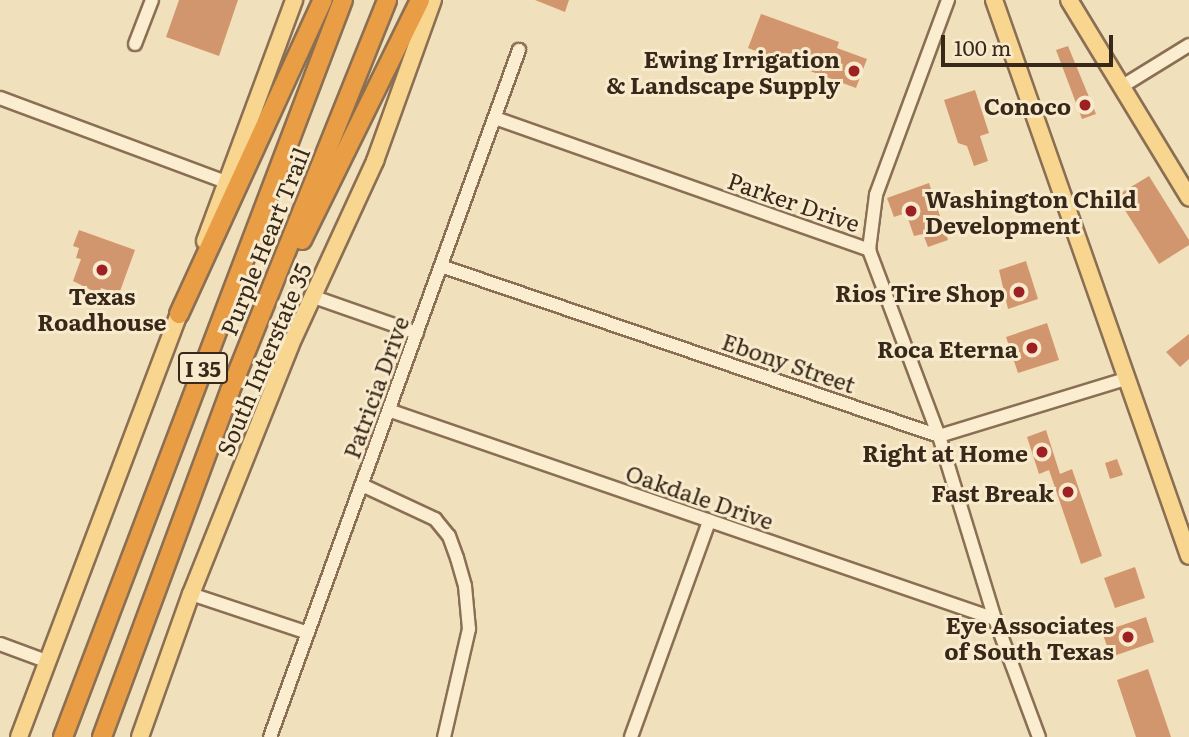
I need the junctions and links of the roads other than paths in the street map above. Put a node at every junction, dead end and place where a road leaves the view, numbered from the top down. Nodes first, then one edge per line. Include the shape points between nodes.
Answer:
1 (152, 0) edge
2 (294, 0) edge
3 (323, 0) edge
4 (343, 0) edge
5 (387, 0) edge
6 (420, 0) edge
7 (433, 0) edge
8 (947, 0) edge
9 (1069, 0) edge
10 (993, 1) edge
11 (135, 44) dead end
12 (1189, 45) edge
13 (519, 50) dead end
14 (1121, 87) junction
15 (0, 98) edge
16 (495, 118) junction
17 (226, 182) junction
18 (1189, 197) edge
19 (869, 250) junction
20 (441, 266) junction
21 (314, 297) junction
22 (178, 314) junction
23 (417, 333) junction
24 (1125, 379) junction
25 (230, 391) junction
26 (391, 411) junction
27 (939, 436) junction
28 (362, 485) junction
29 (709, 521) junction
30 (1189, 556) edge
31 (191, 594) junction
32 (995, 620) junction
33 (308, 633) junction
34 (0, 644) edge
35 (46, 661) junction
36 (19, 737) edge
37 (63, 737) edge
38 (102, 737) edge
39 (140, 737) edge
40 (270, 737) edge
41 (444, 737) edge
42 (631, 737) edge
43 (1039, 737) edge

1 - 11 street
2 - 17 main road
3 - 22 highway
4 - 37 highway, Purple Heart Trail / I 35
5 - 25 highway, Purple Heart Trail / I 35
6 - 25 highway
7 - 21 main road, South Interstate 35 via 375,161
8 - 19 street via 876,195
9 - 14 main road
10 - 24 main road
12 - 14 street
13 - 16 street, Patricia Drive
14 - 18 main road
15 - 17 street
16 - 19 street, Parker Drive
16 - 20 street, Patricia Drive
17 - 22 main road
19 - 27 street, Parker Drive
20 - 23 street, Patricia Drive
20 - 27 street, Ebony Street
21 - 23 street
21 - 31 main road, South Interstate 35
22 - 35 main road
23 - 26 street, Patricia Drive
24 - 27 street
24 - 30 main road
25 - 38 highway, Purple Heart Trail / I 35
26 - 28 street, Patricia Drive
26 - 29 street, Oakdale Drive
27 - 32 street, Parker Drive
28 - 33 street, Patricia Drive
28 - 41 street via 435,519 449,536 457,558 469,629
29 - 32 street, Oakdale Drive
29 - 42 street
31 - 33 street
31 - 39 main road, South Interstate 35
32 - 43 street, Parker Drive
33 - 40 street, Patricia Drive
34 - 35 street
35 - 36 main road

